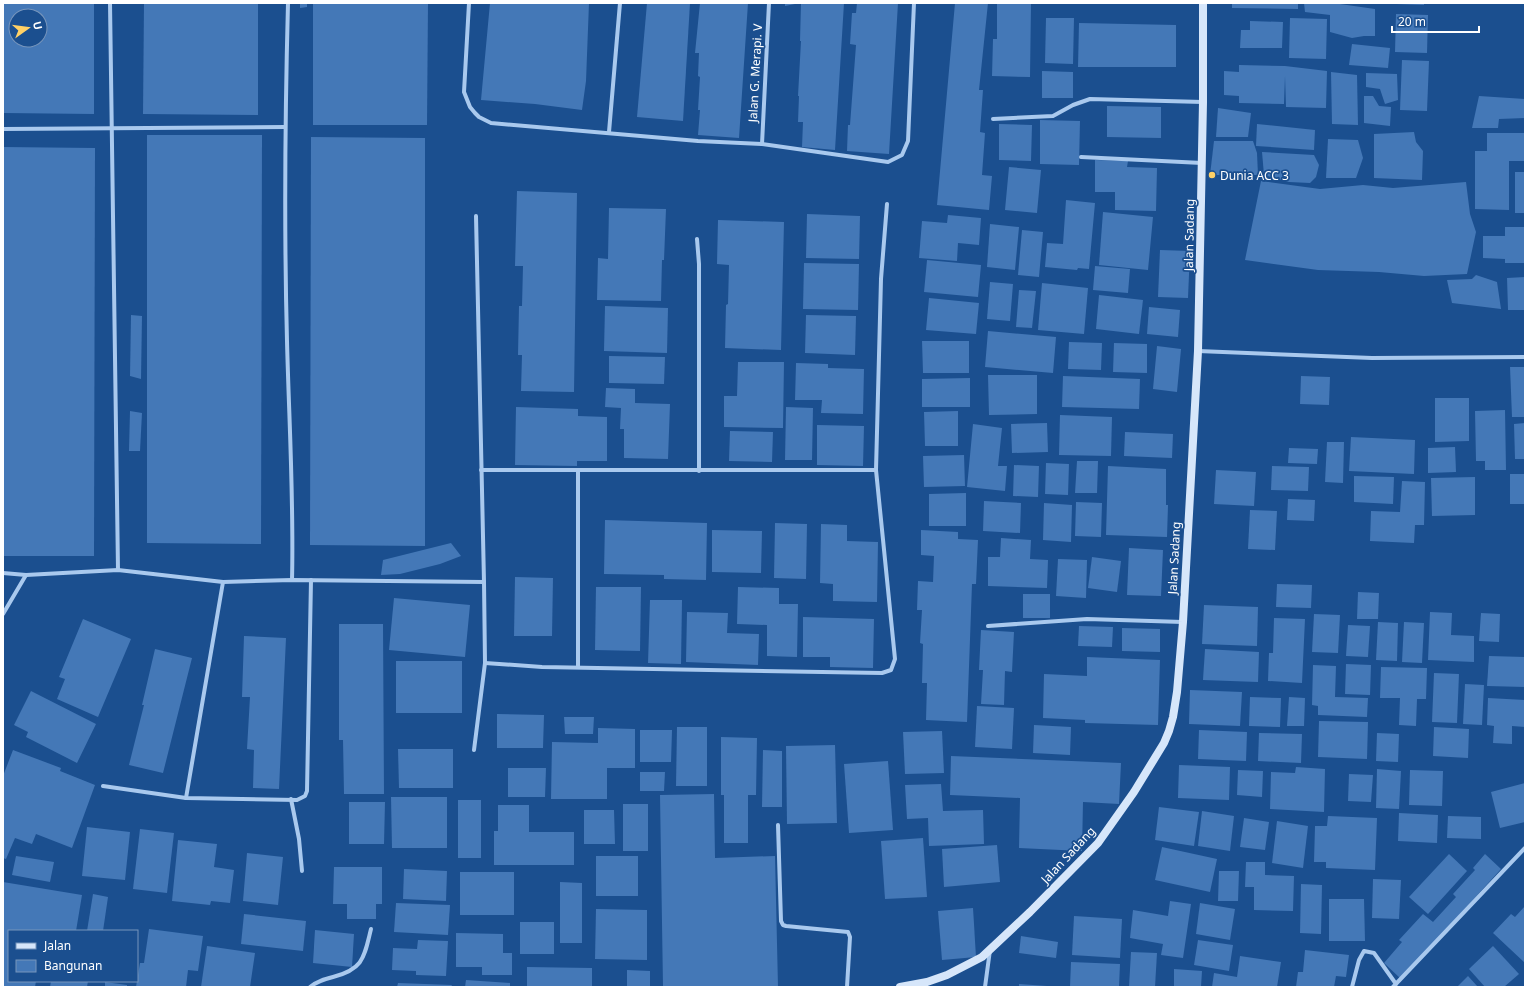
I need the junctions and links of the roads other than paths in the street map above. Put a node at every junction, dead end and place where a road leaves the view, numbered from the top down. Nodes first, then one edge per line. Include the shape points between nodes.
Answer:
1 (110, 3) edge
2 (288, 3) edge
3 (469, 3) edge
4 (620, 3) edge
5 (769, 3) edge
6 (914, 3) edge
7 (1203, 3) edge
8 (1203, 102) junction
9 (993, 119) dead end
10 (285, 127) junction
11 (113, 128) junction
12 (3, 129) edge
13 (609, 132) junction
14 (762, 144) junction
15 (1081, 157) dead end
16 (1202, 163) junction
17 (887, 204) dead end
18 (476, 216) dead end
19 (697, 239) dead end
20 (1198, 351) junction
21 (1525, 357) edge
22 (481, 470) junction
23 (876, 470) junction
24 (578, 471) junction
25 (699, 471) junction
26 (118, 570) junction
27 (3, 573) edge
28 (26, 575) junction
29 (292, 580) junction
30 (311, 580) junction
31 (224, 582) junction
32 (484, 582) junction
33 (3, 614) edge
34 (1183, 622) junction
35 (988, 626) dead end
36 (485, 664) junction
37 (578, 667) junction
38 (474, 750) dead end
39 (102, 786) dead end
40 (186, 798) junction
41 (291, 799) junction
42 (778, 825) dead end
43 (1525, 848) edge
44 (302, 871) dead end
45 (371, 929) dead end
46 (990, 950) junction
47 (1395, 986) edge
48 (310, 987) edge
49 (847, 987) edge
50 (900, 987) edge
51 (985, 987) edge
52 (1352, 987) edge

1 - 11 street
2 - 10 street
3 - 13 street via 464,92 470,107 479,117 491,123
4 - 13 street
5 - 14 street, Jalan G. Merapi. V
6 - 14 street via 908,140 902,155 888,162
7 - 8 street, Jalan Sadang
8 - 9 street via 1090,99 1053,116
8 - 16 street, Jalan Sadang
10 - 11 street
10 - 29 street
11 - 12 street
11 - 26 street
13 - 14 street via 698,141
15 - 16 street
16 - 20 street, Jalan Sadang
17 - 23 street via 881,279
18 - 22 street
19 - 25 street
20 - 21 street via 1372,358
20 - 34 street, Jalan Sadang
22 - 24 street
22 - 32 street
23 - 25 street
23 - 37 street via 895,659 891,670 882,673
24 - 25 street
24 - 37 street
26 - 28 street
26 - 31 street
27 - 28 street
28 - 33 street
29 - 30 street
29 - 31 street
30 - 32 street
30 - 41 street via 307,792 301,799
31 - 40 street
32 - 36 street
34 - 35 street via 1086,619
34 - 46 street, Jalan Sadang via 1174,717 1164,743 1098,843
36 - 37 street
36 - 38 street
39 - 40 street
40 - 41 street
41 - 44 street
42 - 49 street via 781,921 786,926 848,932 850,936
43 - 47 street
45 - 48 street via 364,954 357,966 347,973 322,980
46 - 50 street, Jalan Sadang via 982,957 947,975 928,982
46 - 51 street
47 - 52 street via 1374,953 1364,951

